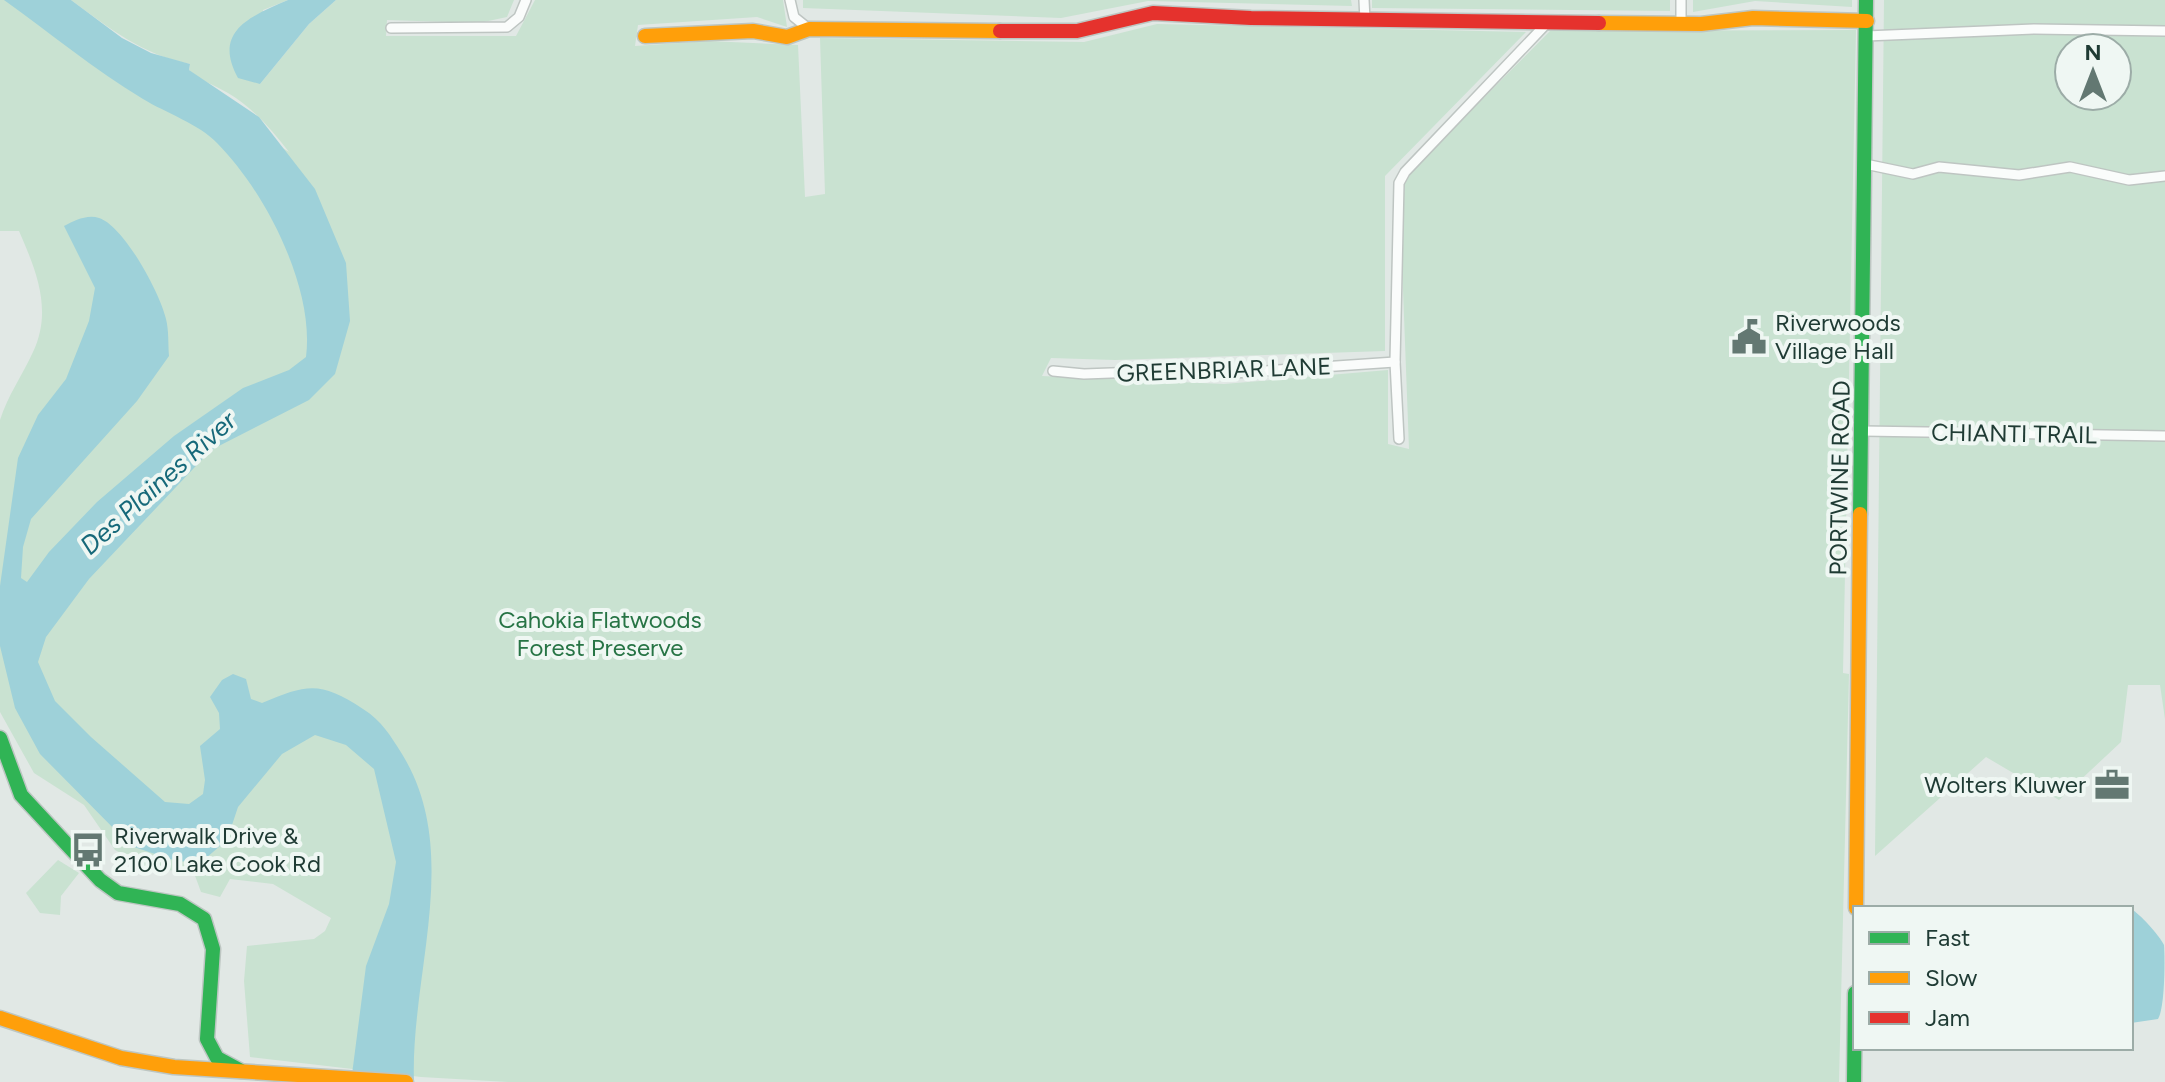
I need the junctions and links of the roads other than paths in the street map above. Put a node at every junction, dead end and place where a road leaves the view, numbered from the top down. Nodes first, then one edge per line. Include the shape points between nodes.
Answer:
1 (526, 0) edge
2 (790, 0) edge
3 (1364, 0) edge
4 (1681, 0) edge
5 (1866, 0) edge
6 (1365, 20) junction
7 (1548, 22) junction
8 (1681, 23) junction
9 (391, 28) dead end
10 (1866, 28) junction
11 (809, 29) junction
12 (2165, 31) edge
13 (645, 36) dead end
14 (1865, 164) junction
15 (2165, 176) edge
16 (1395, 362) junction
17 (1053, 371) dead end
18 (1863, 431) junction
19 (2165, 436) edge
20 (1399, 439) dead end
21 (0, 738) edge
22 (1856, 906) edge
23 (0, 1018) edge
24 (1854, 1050) edge
25 (241, 1071) junction
26 (406, 1082) edge
27 (1854, 1082) edge

1 - 9 street via 519,17 507,27
2 - 11 street via 794,17
3 - 6 street
4 - 8 street
5 - 10 street, PORTWINE ROAD
6 - 7 street
6 - 11 street via 1153,13 1055,32
7 - 8 street
7 - 16 street via 1399,183
8 - 10 street via 1753,18
10 - 12 street
10 - 14 street, PORTWINE ROAD
11 - 13 street via 787,37 753,31
14 - 15 street via 1913,174 1939,167 2019,175 2070,167 2129,180
14 - 18 street, PORTWINE ROAD
16 - 17 street, GREENBRIAR LANE via 1234,373
16 - 20 street
18 - 19 street, CHIANTI TRAIL
18 - 22 street, PORTWINE ROAD
21 - 25 street via 21,795 100,880 118,893 198,912 210,930 213,969 207,1039 217,1058
23 - 25 street via 121,1058
24 - 27 street
25 - 26 street

